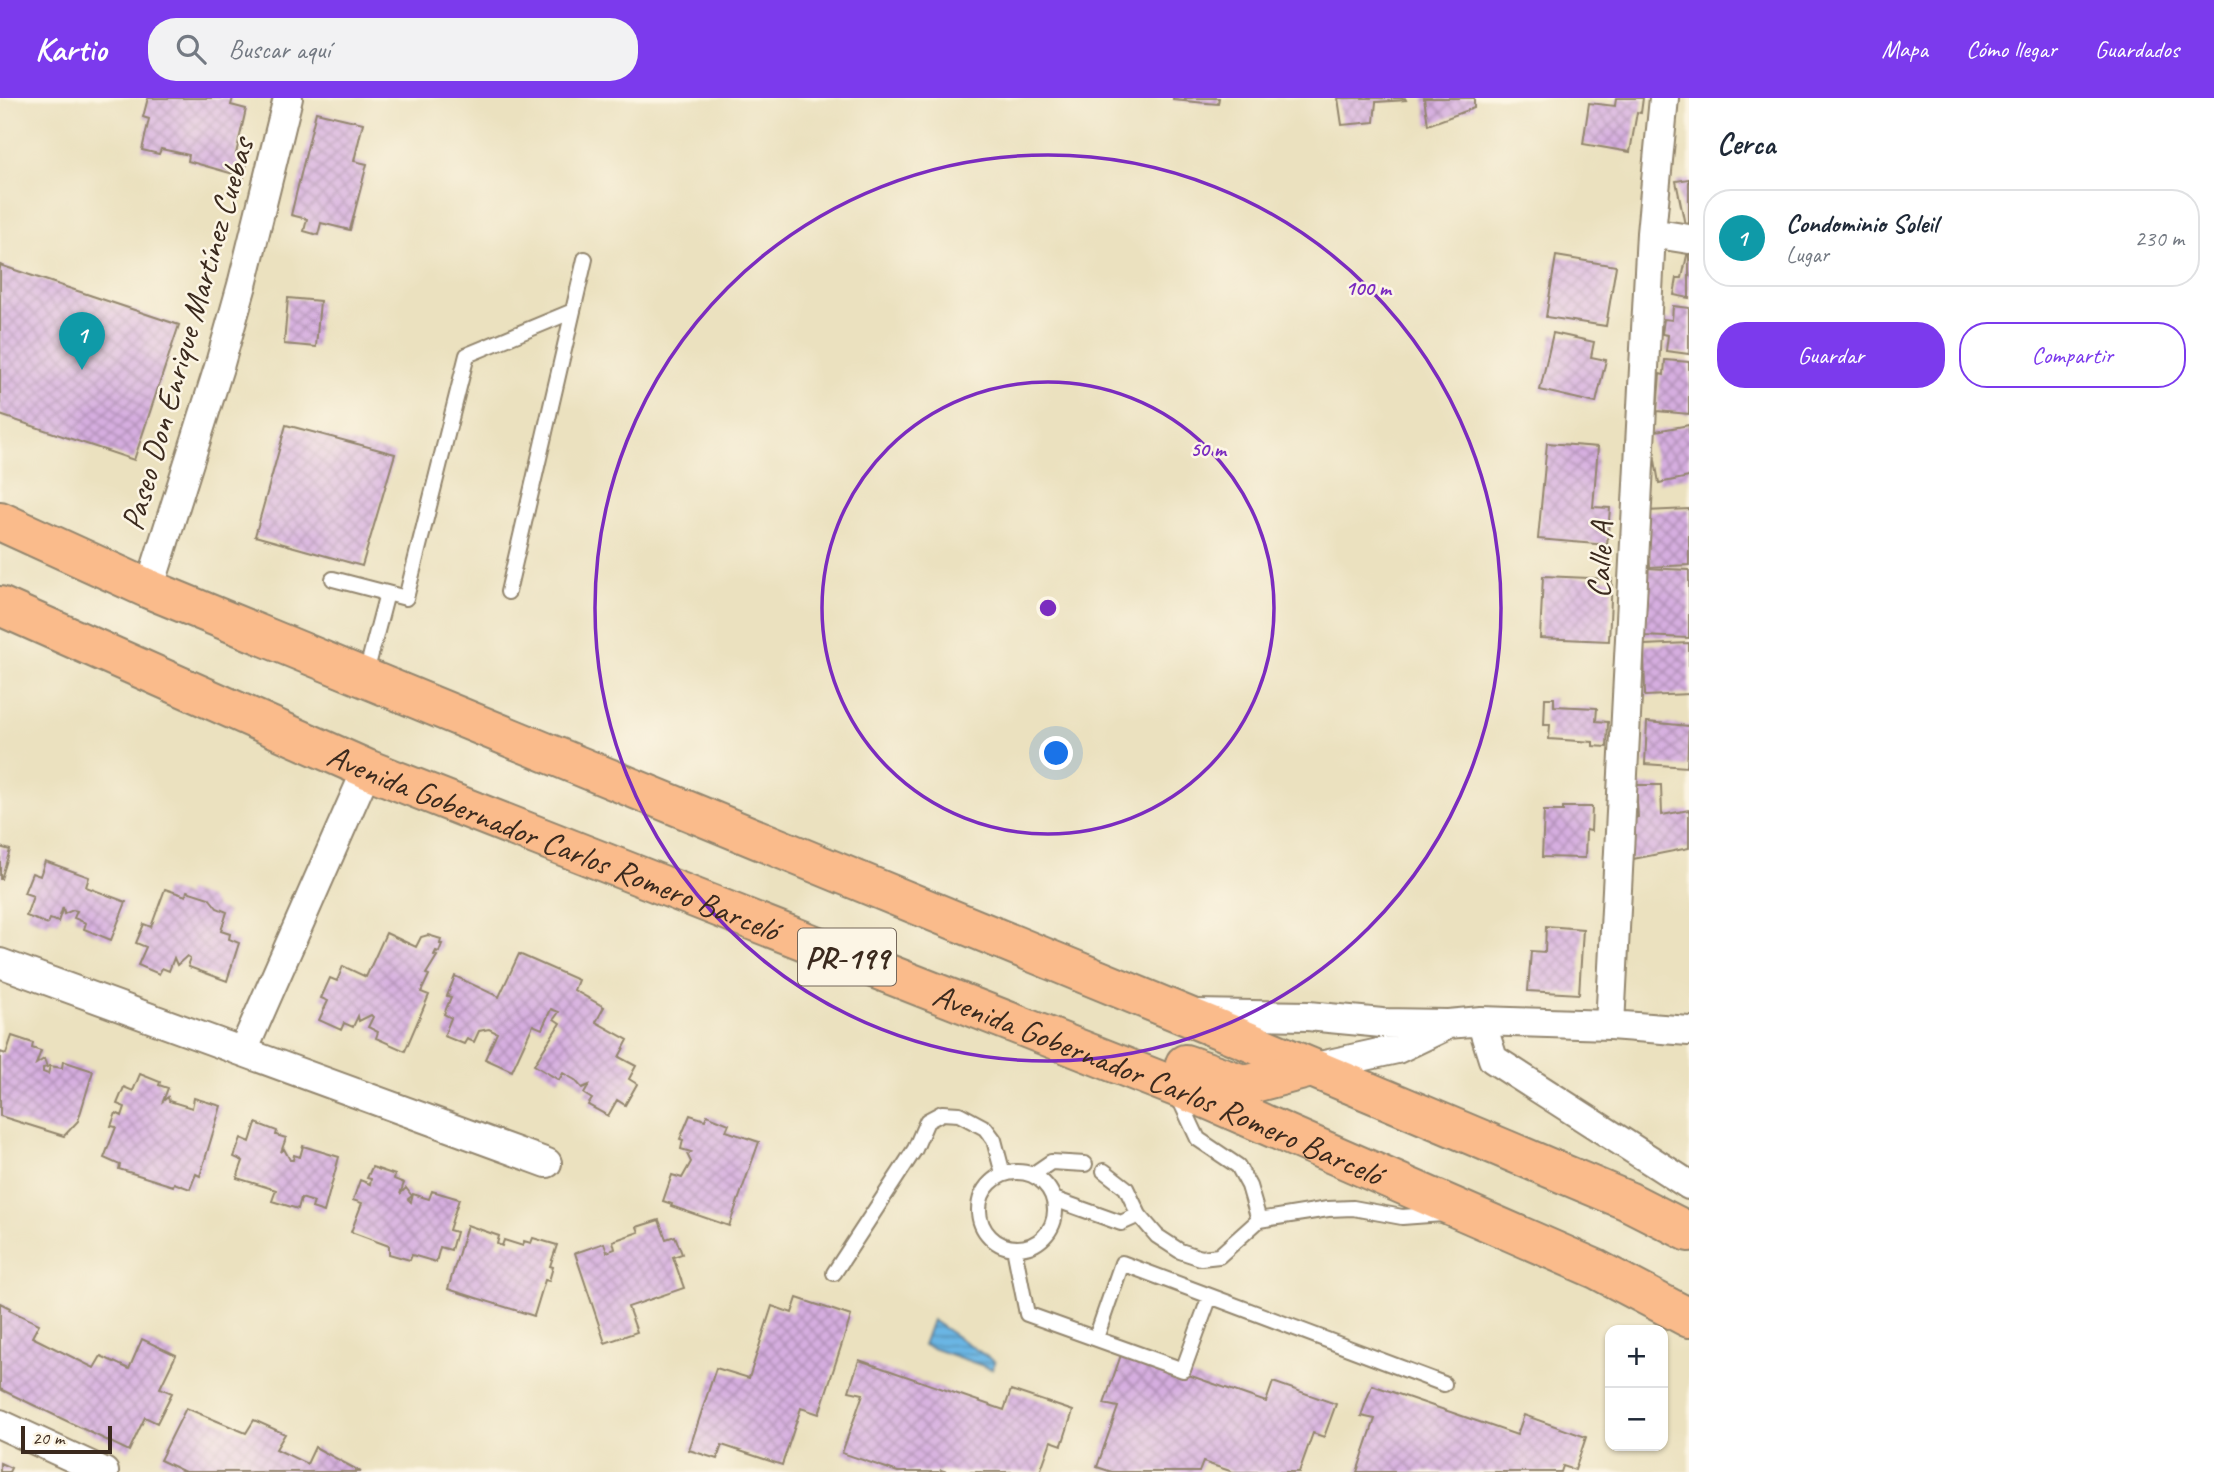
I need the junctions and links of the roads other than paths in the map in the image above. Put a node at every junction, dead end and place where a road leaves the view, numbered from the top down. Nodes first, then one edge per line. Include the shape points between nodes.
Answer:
1 (288, 98) edge
2 (1664, 98) edge
3 (1651, 233) junction
4 (1689, 239) edge
5 (585, 259) dead end
6 (573, 311) junction
7 (0, 521) edge
8 (333, 579) dead end
9 (149, 589) junction
10 (508, 592) dead end
11 (387, 593) junction
12 (0, 606) edge
13 (365, 678) junction
14 (367, 769) junction
15 (0, 963) edge
16 (972, 1007) junction
17 (1182, 1014) junction
18 (1481, 1021) junction
19 (1448, 1024) junction
20 (1610, 1025) junction
21 (1689, 1031) edge
22 (243, 1051) junction
23 (1311, 1068) junction
24 (1173, 1086) junction
25 (547, 1163) dead end
26 (1085, 1164) dead end
27 (1104, 1171) dead end
28 (1003, 1174) junction
29 (1032, 1175) junction
30 (1689, 1185) edge
31 (1054, 1199) junction
32 (1466, 1212) junction
33 (1139, 1215) junction
34 (1259, 1220) junction
35 (1689, 1232) edge
36 (1014, 1248) junction
37 (834, 1273) dead end
38 (1210, 1296) junction
39 (1689, 1318) edge
40 (1096, 1338) junction
41 (1444, 1384) dead end
42 (0, 1424) edge
43 (104, 1472) edge

1 - 9 street, Paseo Don Enrique Martínez Cuebas via 219,368
2 - 3 street, Calle A
3 - 4 street
3 - 20 street, Calle A
5 - 6 lane
6 - 10 lane
6 - 11 lane via 467,355 406,598
7 - 9 main road, PR-199
8 - 11 lane
9 - 13 main road, PR-199
11 - 13 lane
12 - 14 main road, Avenida Gobernador Carlos Romero Barceló / PR-199
13 - 17 main road, PR-199
14 - 16 main road, Avenida Gobernador Carlos Romero Barceló / PR-199
14 - 22 street
15 - 22 street
16 - 23 main road via 1073,1018 1246,1085
16 - 24 main road, Avenida Gobernador Carlos Romero Barceló / PR-199
17 - 19 street
17 - 23 main road, PR-199
18 - 19 street
18 - 20 street
18 - 30 street via 1493,1059
19 - 23 street via 1398,1049
20 - 21 street
22 - 25 street
23 - 35 main road, PR-199 via 1628,1201
24 - 32 main road, Avenida Gobernador Carlos Romero Barceló / PR-199
24 - 34 lane via 1198,1139 1238,1166
26 - 29 lane via 1051,1162
27 - 33 lane via 1126,1188
28 - 29 lane
28 - 36 lane via 984,1190 978,1215 990,1238
28 - 37 lane via 994,1140 985,1128 960,1114 943,1113 927,1121 915,1149
29 - 31 lane
31 - 33 lane via 1121,1223
31 - 36 lane via 1053,1223 1047,1234 1038,1242
32 - 34 lane via 1402,1217 1353,1208
32 - 39 main road, Avenida Gobernador Carlos Romero Barceló / PR-199 via 1596,1269
33 - 34 lane via 1168,1244 1201,1258 1219,1256
36 - 40 lane via 1027,1314
38 - 40 lane via 1183,1370
38 - 40 lane via 1122,1264
38 - 41 lane
42 - 43 street

